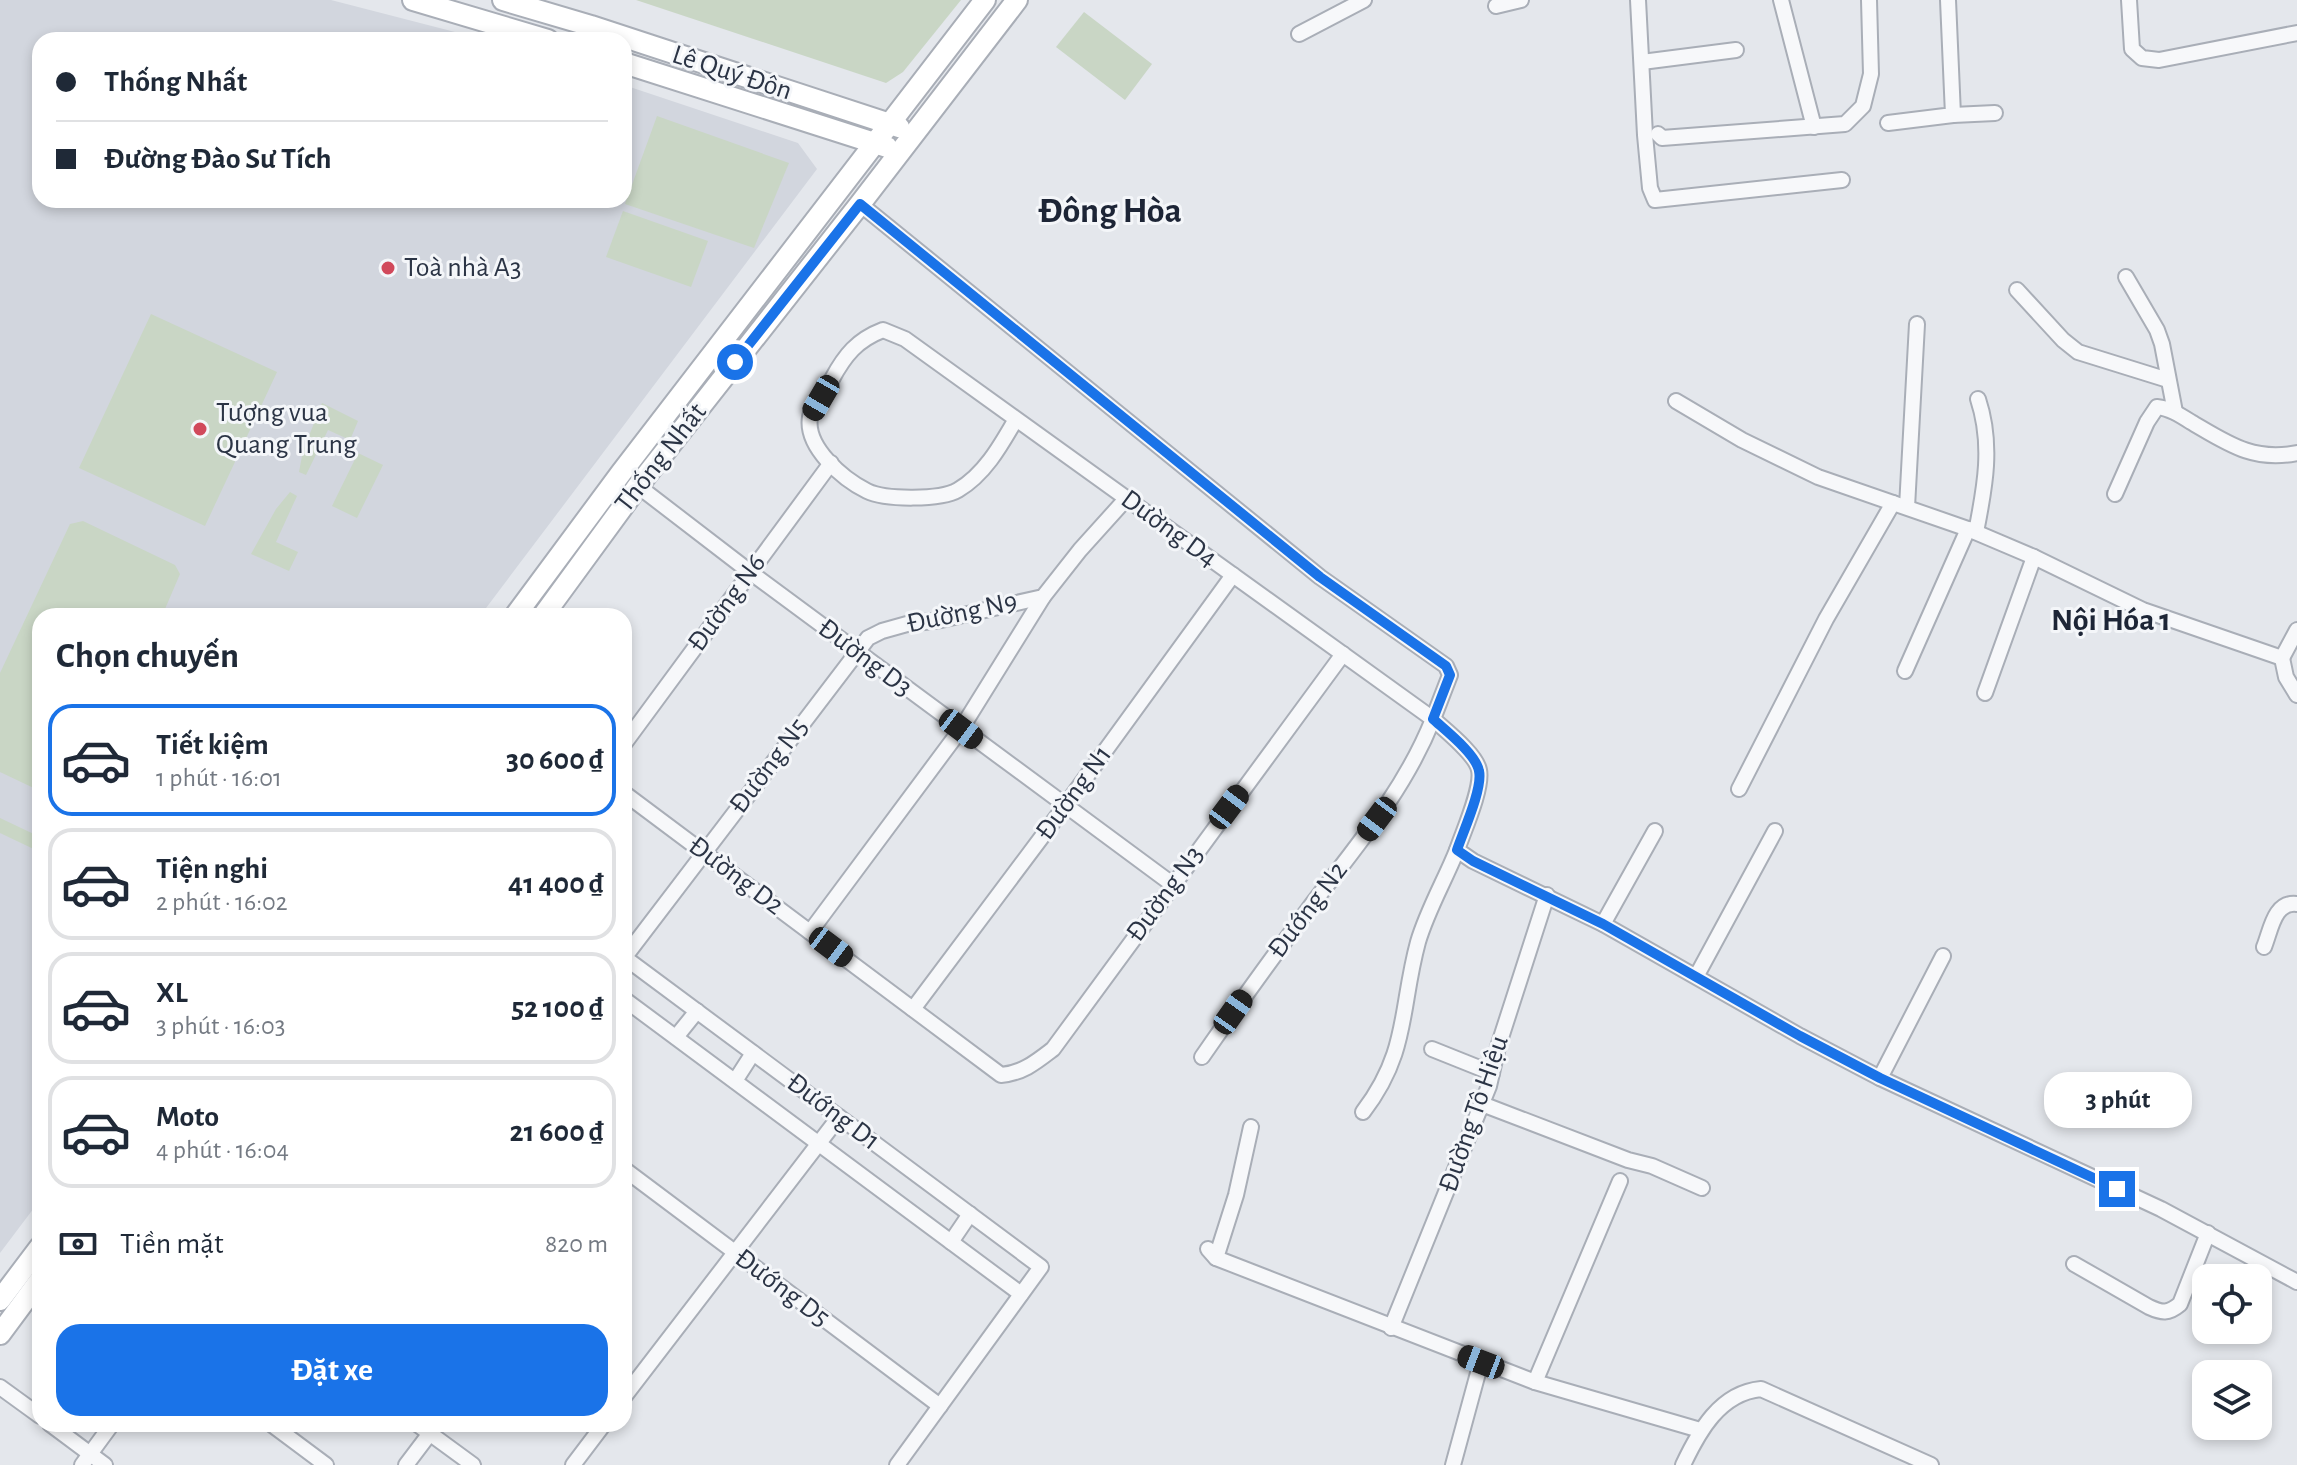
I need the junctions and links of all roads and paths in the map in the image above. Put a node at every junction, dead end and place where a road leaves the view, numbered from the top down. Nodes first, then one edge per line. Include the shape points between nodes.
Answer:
1 (413, 0) edge
2 (503, 0) edge
3 (985, 0) edge
4 (1017, 0) edge
5 (1364, 0) edge
6 (1521, 0) edge
7 (1638, 0) edge
8 (1781, 0) edge
9 (1869, 0) edge
10 (1948, 0) edge
11 (2129, 0) edge
12 (1496, 6) dead end
13 (521, 32) edge
14 (587, 32) edge
15 (2297, 33) edge
16 (1299, 34) dead end
17 (632, 46) edge
18 (1736, 50) dead end
19 (1642, 62) junction
20 (632, 66) edge
21 (1995, 113) dead end
22 (1953, 115) junction
23 (1888, 123) dead end
24 (889, 124) junction
25 (1814, 127) junction
26 (915, 132) junction
27 (1658, 134) dead end
28 (875, 143) junction
29 (901, 150) junction
30 (1842, 180) dead end
31 (860, 204) junction
32 (2126, 277) dead end
33 (2017, 290) dead end
34 (1917, 324) dead end
35 (2168, 380) junction
36 (1978, 399) dead end
37 (1676, 401) dead end
38 (2175, 412) junction
39 (1016, 419) junction
40 (2297, 453) edge
41 (831, 463) junction
42 (621, 473) junction
43 (638, 486) junction
44 (2115, 494) dead end
45 (1126, 499) junction
46 (1900, 505) junction
47 (1972, 530) junction
48 (2034, 557) junction
49 (750, 572) junction
50 (1233, 575) junction
51 (1043, 597) junction
52 (521, 608) edge
53 (549, 608) edge
54 (2297, 630) edge
55 (857, 651) junction
56 (1343, 654) junction
57 (2282, 658) junction
58 (1905, 671) dead end
59 (1985, 693) dead end
60 (2297, 695) edge
61 (1433, 719) junction
62 (961, 729) junction
63 (632, 733) edge
64 (1739, 789) dead end
65 (632, 799) edge
66 (1065, 806) junction
67 (1655, 831) dead end
68 (1775, 831) dead end
69 (1457, 850) junction
70 (704, 852) junction
71 (1172, 884) junction
72 (1547, 895) junction
73 (2297, 904) edge
74 (1603, 924) junction
75 (810, 932) junction
76 (632, 947) edge
77 (2264, 947) dead end
78 (1943, 956) dead end
79 (632, 964) edge
80 (1697, 975) junction
81 (632, 1005) edge
82 (913, 1009) junction
83 (697, 1011) junction
84 (676, 1037) junction
85 (1432, 1049) dead end
86 (753, 1053) junction
87 (1202, 1057) dead end
88 (1492, 1073) junction
89 (1001, 1075) joint
90 (1880, 1078) junction
91 (735, 1081) junction
92 (1482, 1104) junction
93 (1363, 1112) dead end
94 (839, 1117) junction
95 (1251, 1127) dead end
96 (817, 1143) junction
97 (632, 1176) edge
98 (1620, 1181) dead end
99 (1702, 1188) dead end
100 (970, 1214) junction
101 (2208, 1233) junction
102 (951, 1242) junction
103 (734, 1252) junction
104 (32, 1258) edge
105 (2074, 1264) dead end
106 (2297, 1282) edge
107 (32, 1291) edge
108 (1021, 1294) junction
109 (0, 1300) edge
110 (1391, 1328) junction
111 (0, 1334) edge
112 (1481, 1362) junction
113 (1535, 1382) junction
114 (632, 1386) edge
115 (0, 1387) edge
116 (940, 1406) junction
117 (32, 1410) edge
118 (1700, 1430) junction
119 (58, 1432) edge
120 (106, 1432) edge
121 (282, 1432) edge
122 (431, 1432) edge
123 (436, 1432) edge
124 (598, 1432) edge
125 (86, 1459) edge
126 (105, 1465) edge
127 (326, 1465) edge
128 (406, 1465) edge
129 (473, 1465) edge
130 (573, 1465) edge
131 (897, 1465) edge
132 (1453, 1465) edge
133 (1683, 1465) edge
134 (1931, 1465) edge

1 - 13 main road
2 - 14 main road, Lê Quý Đôn
3 - 24 main road, Thống Nhất
4 - 26 main road, Thống Nhất
5 - 16 street
6 - 12 street
7 - 19 street
8 - 25 street
9 - 25 street via 1871,74 1863,106 1845,124
10 - 22 street
11 - 15 street via 2132,49 2142,58 2159,60
17 - 24 main road, Lê Quý Đôn
18 - 19 street
19 - 30 street via 1646,148 1655,200
20 - 28 main road, Lê Quý Đôn
21 - 22 street
22 - 23 street
24 - 26 main road, Lê Quý Đôn
24 - 28 main road, Thống Nhất
25 - 27 street via 1662,138
26 - 29 main road, Thống Nhất
28 - 29 main road, Lê Quý Đôn
28 - 42 main road, Thống Nhất
29 - 31 main road, Thống Nhất
31 - 43 main road, Thống Nhất
31 - 61 street, Đướng N2 via 1320,577 1440,661 1450,675
32 - 35 street via 2157,330
33 - 35 street via 2078,352
34 - 46 street
35 - 38 street
36 - 47 street via 1985,418 1988,471
37 - 46 street via 1818,477
38 - 40 street via 2247,452
38 - 44 street via 2159,406 2154,410
39 - 41 street via 999,449 956,491 928,497 869,492
39 - 41 street, Dường D4 via 905,339 883,330 865,337 842,360 810,417 813,442
39 - 45 street, Dường D4
41 - 49 street, Đường N6
42 - 43 main road
42 - 52 main road, Thống Nhất
43 - 49 street, Đường D3
43 - 53 main road, Thống Nhất
45 - 50 street, Dường D4
45 - 51 street, Đường N9
46 - 47 street
46 - 64 street via 1826,619
47 - 48 street
47 - 58 street
48 - 57 street via 2143,610
48 - 59 street
49 - 55 street, Đường D3
49 - 63 street, Đường N6
50 - 56 street, Dường D4
50 - 66 street, Đường N1
51 - 55 street, Đường N9 via 882,631
51 - 62 street
54 - 57 street
55 - 62 street, Đường D3
55 - 70 street, Đường N5
56 - 61 street, Dường D4
56 - 71 street, Đường N3
57 - 60 street
61 - 69 street, Dường D4 via 1479,769
61 - 87 street, Đướng N2 via 1396,795
62 - 66 street, Đường D3
62 - 75 street
65 - 70 street, Đường D2
66 - 71 street, Đường D3
66 - 82 street, Đường N1
67 - 74 street
68 - 80 street
69 - 72 street
69 - 93 street via 1418,940 1396,1053 1379,1092
70 - 75 street, Đường D2
70 - 76 street, Đường N5
71 - 89 street, Đường N3 via 1053,1049 1029,1067
72 - 74 street
72 - 88 street, Đường Tô Hiệu
73 - 77 street via 2279,909
74 - 80 street
75 - 82 street, Đường D2
78 - 90 street
79 - 83 street, Đướng D1
80 - 90 street
81 - 84 street, Đướng D1
82 - 89 street, Đường D2
83 - 84 street
83 - 86 street, Đướng D1
84 - 91 street, Đướng D1
85 - 88 street
86 - 91 street
86 - 94 street, Đướng D1
88 - 92 street, Đường Tô Hiệu
90 - 101 street
91 - 96 street, Đướng D1
92 - 99 street
92 - 110 street, Đường Tô Hiệu
94 - 96 street
94 - 100 street, Đướng D1
95 - 110 street via 1236,1195 1212,1254
96 - 102 street, Đướng D1
96 - 103 street
97 - 103 street, Đướng D5
98 - 113 street
100 - 102 street
100 - 108 street, Đướng D1 via 1041,1267
101 - 105 street via 2180,1304 2171,1311 2161,1313
101 - 106 street
102 - 108 street, Đướng D1
103 - 114 street
103 - 116 street, Đướng D5
104 - 109 main road
107 - 111 main road
108 - 116 street
110 - 112 street
112 - 113 street
112 - 132 street
113 - 118 street
115 - 117 street
116 - 131 street
118 - 133 street
118 - 134 street via 1728,1401 1761,1389
119 - 125 street
120 - 125 street
121 - 127 street
122 - 128 street
123 - 129 street
124 - 130 street
125 - 126 street

